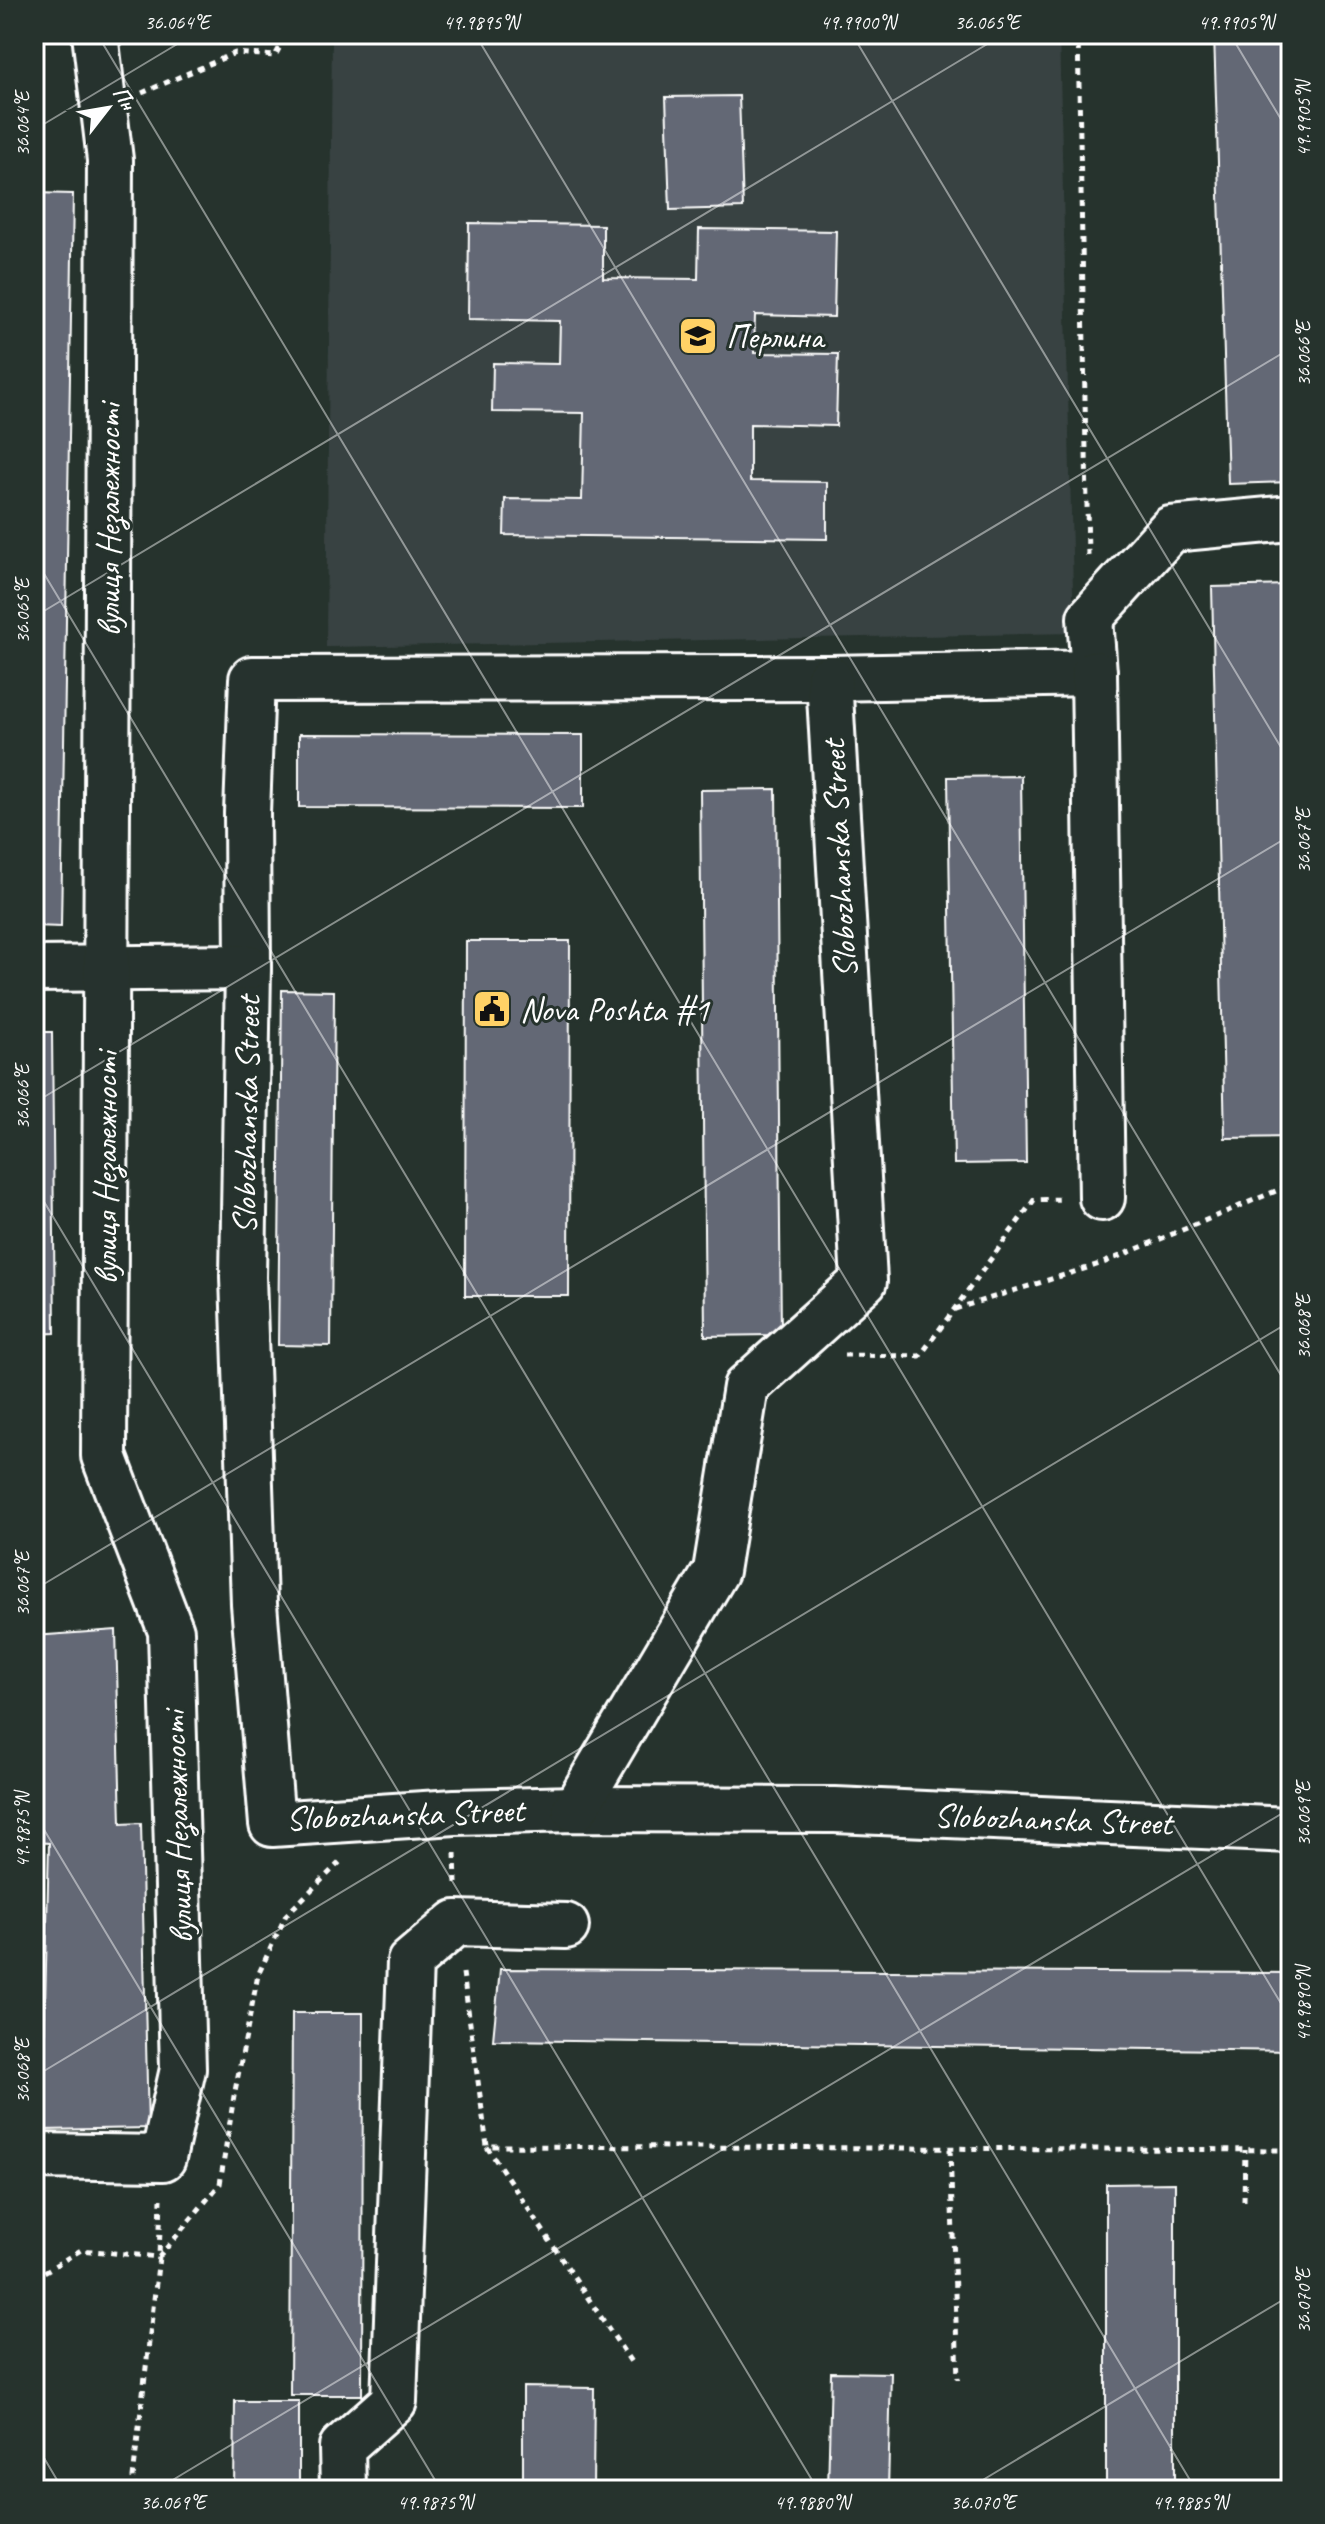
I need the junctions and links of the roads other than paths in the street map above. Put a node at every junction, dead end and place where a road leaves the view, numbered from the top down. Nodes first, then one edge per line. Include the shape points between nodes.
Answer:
1 (95, 34) edge
2 (1291, 518) edge
3 (1094, 673) junction
4 (829, 678) junction
5 (248, 967) junction
6 (34, 969) edge
7 (105, 970) junction
8 (1102, 1198) road end
9 (575, 1809) junction
10 (1291, 1830) edge
11 (566, 1926) dead end
12 (34, 2156) edge
13 (343, 2490) edge

1 - 7 street, вулиця Незалежності via 110,176
2 - 3 street via 1171,529 1090,618
3 - 4 street, Slobozhanska Street
3 - 8 street
4 - 5 street, Slobozhanska Street via 252,679
4 - 9 street, Slobozhanska Street via 864,1281 746,1387 716,1571
5 - 7 street
5 - 9 street, Slobozhanska Street via 243,1293 254,1604 272,1824
6 - 7 street
7 - 12 street, вулиця Незалежності via 104,1456 171,1631 183,2069 163,2158
9 - 10 street, Slobozhanska Street via 835,1810
11 - 13 street via 456,1923 410,1962 394,2401 342,2447

